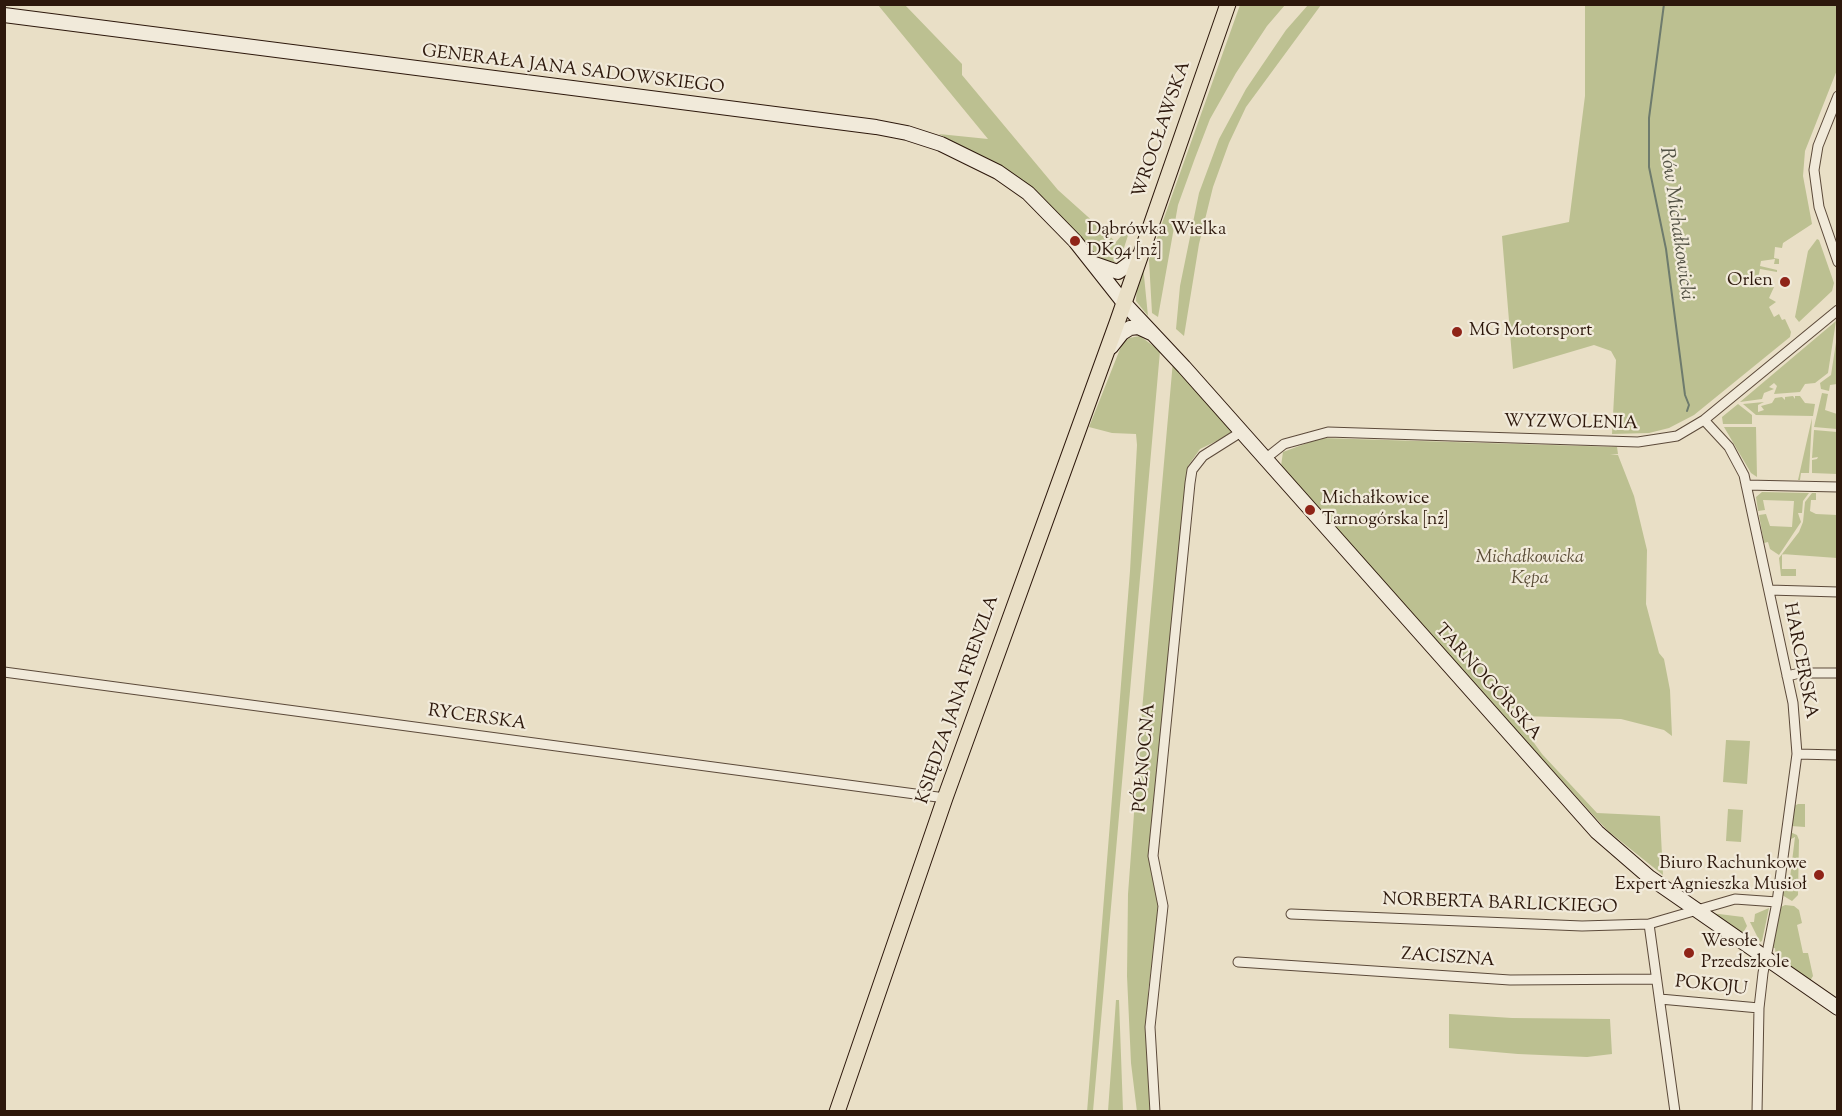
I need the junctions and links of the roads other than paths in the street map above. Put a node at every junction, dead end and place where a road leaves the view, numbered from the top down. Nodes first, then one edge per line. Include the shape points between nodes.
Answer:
1 (1228, 4) edge
2 (4, 15) edge
3 (1838, 96) edge
4 (1138, 257) junction
5 (1838, 262) edge
6 (1093, 263) junction
7 (1124, 303) junction
8 (1838, 310) edge
9 (1153, 334) junction
10 (1106, 353) junction
11 (1704, 420) junction
12 (1241, 432) junction
13 (1265, 459) junction
14 (1746, 485) junction
15 (1838, 487) edge
16 (1768, 590) junction
17 (1838, 592) edge
18 (4, 672) edge
19 (1838, 674) edge
20 (1787, 676) junction
21 (1797, 754) junction
22 (1838, 755) edge
23 (945, 798) junction
24 (1777, 902) junction
25 (1697, 910) junction
26 (1291, 914) dead end
27 (1649, 924) junction
28 (1765, 959) junction
29 (1238, 962) dead end
30 (1656, 979) junction
31 (1660, 999) junction
32 (1759, 1008) junction
33 (1838, 1008) edge
34 (837, 1112) edge
35 (1155, 1112) edge
36 (1675, 1112) edge
37 (1757, 1112) edge

1 - 4 main road, WROCŁAWSKA
2 - 6 street, GENERAŁA JANA SADOWSKIEGO via 907,133 941,144 1008,178 1043,207
3 - 5 street via 1818,146 1814,170 1819,207
4 - 6 street via 1118,272
4 - 7 main road, WROCŁAWSKA
6 - 7 street, GENERAŁA JANA SADOWSKIEGO
7 - 9 street, TARNOGÓRSKA
7 - 10 main road, KSIĘDZA JANA FRENZLA
8 - 11 street, WYZWOLENIA
9 - 10 street via 1130,328
9 - 12 street, TARNOGÓRSKA
10 - 23 main road, KSIĘDZA JANA FRENZLA
11 - 13 street, WYZWOLENIA via 1677,436 1638,442 1328,432 1284,444
11 - 14 street, HARCERSKA via 1729,447
12 - 13 street, TARNOGÓRSKA
12 - 35 street, PÓŁNOCNA via 1203,456 1192,470 1190,483 1153,856 1163,906 1150,1027
13 - 25 street, TARNOGÓRSKA via 1572,806 1614,848
14 - 15 street
14 - 16 street, HARCERSKA
16 - 17 street
16 - 20 street, HARCERSKA
18 - 23 street, RYCERSKA
19 - 20 street
20 - 21 street, HARCERSKA
21 - 22 street
21 - 24 street, HARCERSKA
23 - 34 main road, KSIĘDZA JANA FRENZLA
24 - 25 street, NORBERTA BARLICKIEGO via 1736,899
24 - 28 street, HARCERSKA
25 - 27 street, NORBERTA BARLICKIEGO
25 - 28 street, TARNOGÓRSKA
26 - 27 street, NORBERTA BARLICKIEGO via 1514,925
27 - 30 street
28 - 32 street, HARCERSKA
28 - 33 street, TARNOGÓRSKA
29 - 30 street, ZACISZNA via 1510,980
30 - 31 street
31 - 32 street, POKOJU
31 - 36 street
32 - 37 street, HARCERSKA

